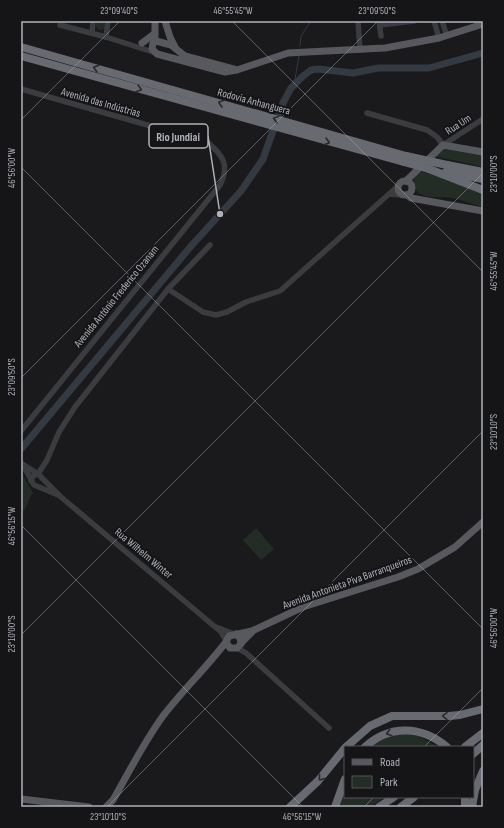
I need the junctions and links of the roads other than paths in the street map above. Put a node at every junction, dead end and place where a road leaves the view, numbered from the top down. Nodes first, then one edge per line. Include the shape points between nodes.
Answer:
1 (108, 21) edge
2 (155, 21) edge
3 (165, 21) edge
4 (358, 21) edge
5 (414, 21) edge
6 (434, 21) edge
7 (442, 21) edge
8 (92, 22) edge
9 (380, 23) edge
10 (483, 24) edge
11 (60, 25) dead end
12 (92, 33) junction
13 (381, 36) dead end
14 (106, 37) junction
15 (443, 37) junction
16 (154, 39) junction
17 (142, 43) joint
18 (126, 44) junction
19 (21, 47) edge
20 (177, 49) junction
21 (360, 49) junction
22 (157, 54) junction
23 (21, 56) edge
24 (170, 57) junction
25 (199, 63) junction
26 (21, 89) edge
27 (367, 113) dead end
28 (257, 118) junction
29 (483, 119) edge
30 (443, 145) junction
31 (483, 152) edge
32 (405, 159) junction
33 (429, 168) junction
34 (483, 172) edge
35 (226, 174) joint
36 (483, 179) edge
37 (398, 186) joint
38 (408, 189) junction
39 (483, 190) edge
40 (388, 194) junction
41 (483, 211) edge
42 (210, 245) dead end
43 (168, 289) junction
44 (21, 431) edge
45 (22, 463) edge
46 (38, 474) junction
47 (44, 480) junction
48 (31, 481) junction
49 (38, 488) junction
50 (61, 497) junction
51 (483, 522) edge
52 (214, 626) junction
53 (254, 630) junction
54 (235, 634) junction
55 (226, 642) junction
56 (238, 646) junction
57 (215, 657) junction
58 (483, 709) edge
59 (329, 728) dead end
60 (483, 733) edge
61 (483, 745) edge
62 (347, 746) edge
63 (366, 746) edge
64 (446, 746) edge
65 (466, 746) edge
66 (344, 749) edge
67 (474, 753) edge
68 (483, 771) edge
69 (344, 782) edge
70 (474, 796) edge
71 (392, 798) edge
72 (413, 798) edge
73 (21, 799) edge
74 (89, 807) edge
75 (107, 807) edge
76 (290, 807) edge
77 (335, 807) edge
78 (379, 807) edge
79 (401, 807) edge

1 - 14 street
2 - 16 main road
3 - 20 main road via 170,38
4 - 21 street
5 - 9 street
6 - 15 street
7 - 15 street
8 - 12 street
9 - 13 street
10 - 15 main road
11 - 12 street
12 - 14 street
14 - 18 street
15 - 21 main road via 384,48
16 - 17 main road
16 - 20 main road via 164,41
16 - 22 main road via 152,48
17 - 18 street
18 - 22 street
28 -> 19 highway, Rodovia Anhanguera
20 - 24 main road
20 - 25 main road
21 - 25 main road via 299,52 237,70
22 - 24 main road
23 -> 28 highway, Rodovia Anhanguera
24 - 25 main road
26 - 35 street, Avenida das Indústrias via 207,142 224,160
27 - 30 street via 427,130
28 - 32 highway, Rodovia Anhanguera
29 - 30 street, Rua Um
30 - 31 main road
30 - 38 main road via 414,173
32 - 33 highway, Rodovia Anhanguera, bridge
32 - 34 highway, Rodovia Anhanguera, bridge
33 - 36 highway, Rodovia Anhanguera
33 - 39 highway
35 - 44 street, Avenida Antônio Frederico Ozanam via 220,185
37 - 38 main road via 400,183
37 - 40 street
38 - 40 street
38 - 41 main road via 425,200
40 - 43 street via 280,291 216,315 203,312
42 - 43 street
43 - 46 street via 75,407
45 - 46 street
45 - 48 street
46 - 47 street
46 - 48 street via 33,476
47 - 49 street
47 - 50 street
48 - 49 street
49 - 50 street
50 - 52 street, Rua Wilhelm Winter
51 - 53 main road, Avenida Antonieta Piva Barranqueiros via 455,547 418,569 303,607
52 - 54 street, Rua Wilhelm Winter
52 - 55 street, Rua Wilhelm Winter
53 - 54 main road
53 - 56 main road
54 - 55 main road via 228,636
54 - 56 main road via 240,638
55 - 56 main road via 228,647
55 - 57 main road
56 - 57 main road
56 - 59 street
57 - 75 main road via 162,718
58 -> 62 highway via 449,716 392,716 370,726
60 - 65 highway
61 - 67 highway
64 -> 63 highway via 420,732 398,730 381,736
66 -> 76 highway via 309,792
68 - 70 highway
69 - 77 highway
71 - 78 highway
72 - 79 highway
73 - 74 main road

